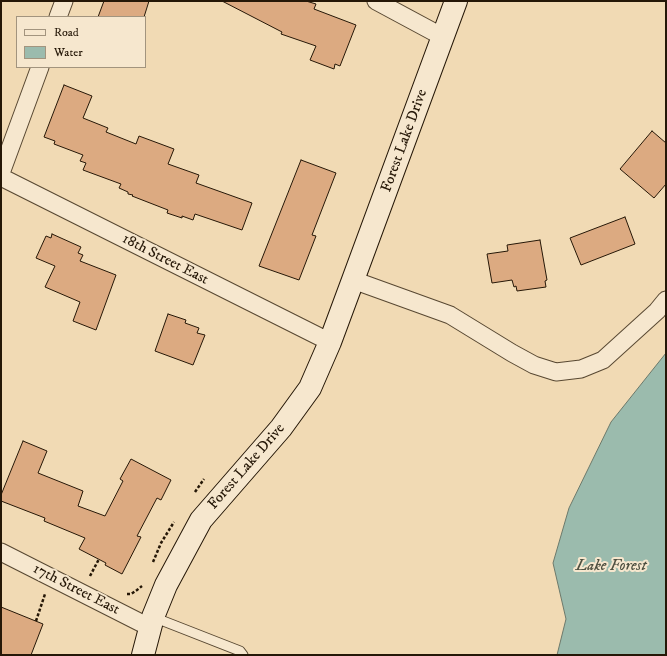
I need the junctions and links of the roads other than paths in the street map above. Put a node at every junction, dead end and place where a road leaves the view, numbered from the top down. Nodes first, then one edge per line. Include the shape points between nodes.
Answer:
1 (64, 1) edge
2 (376, 1) edge
3 (456, 1) edge
4 (58, 16) edge
5 (444, 37) junction
6 (40, 68) edge
7 (1, 173) edge
8 (1, 177) edge
9 (353, 280) junction
10 (666, 300) edge
11 (330, 342) junction
12 (1, 552) edge
13 (152, 623) junction
14 (143, 655) edge
15 (242, 655) edge

1 - 4 street
2 - 5 street
3 - 5 street, Forest Lake Drive
5 - 9 street, Forest Lake Drive
6 - 7 street
8 - 11 street, 18th Street East
9 - 10 street via 450,315 534,365 556,372 581,369 603,360
9 - 11 street, Forest Lake Drive
11 - 13 street, Forest Lake Drive via 310,388 286,423 201,520 166,585
12 - 13 street, 17th Street East
13 - 14 street, Forest Lake Drive
13 - 15 lane via 240,651

